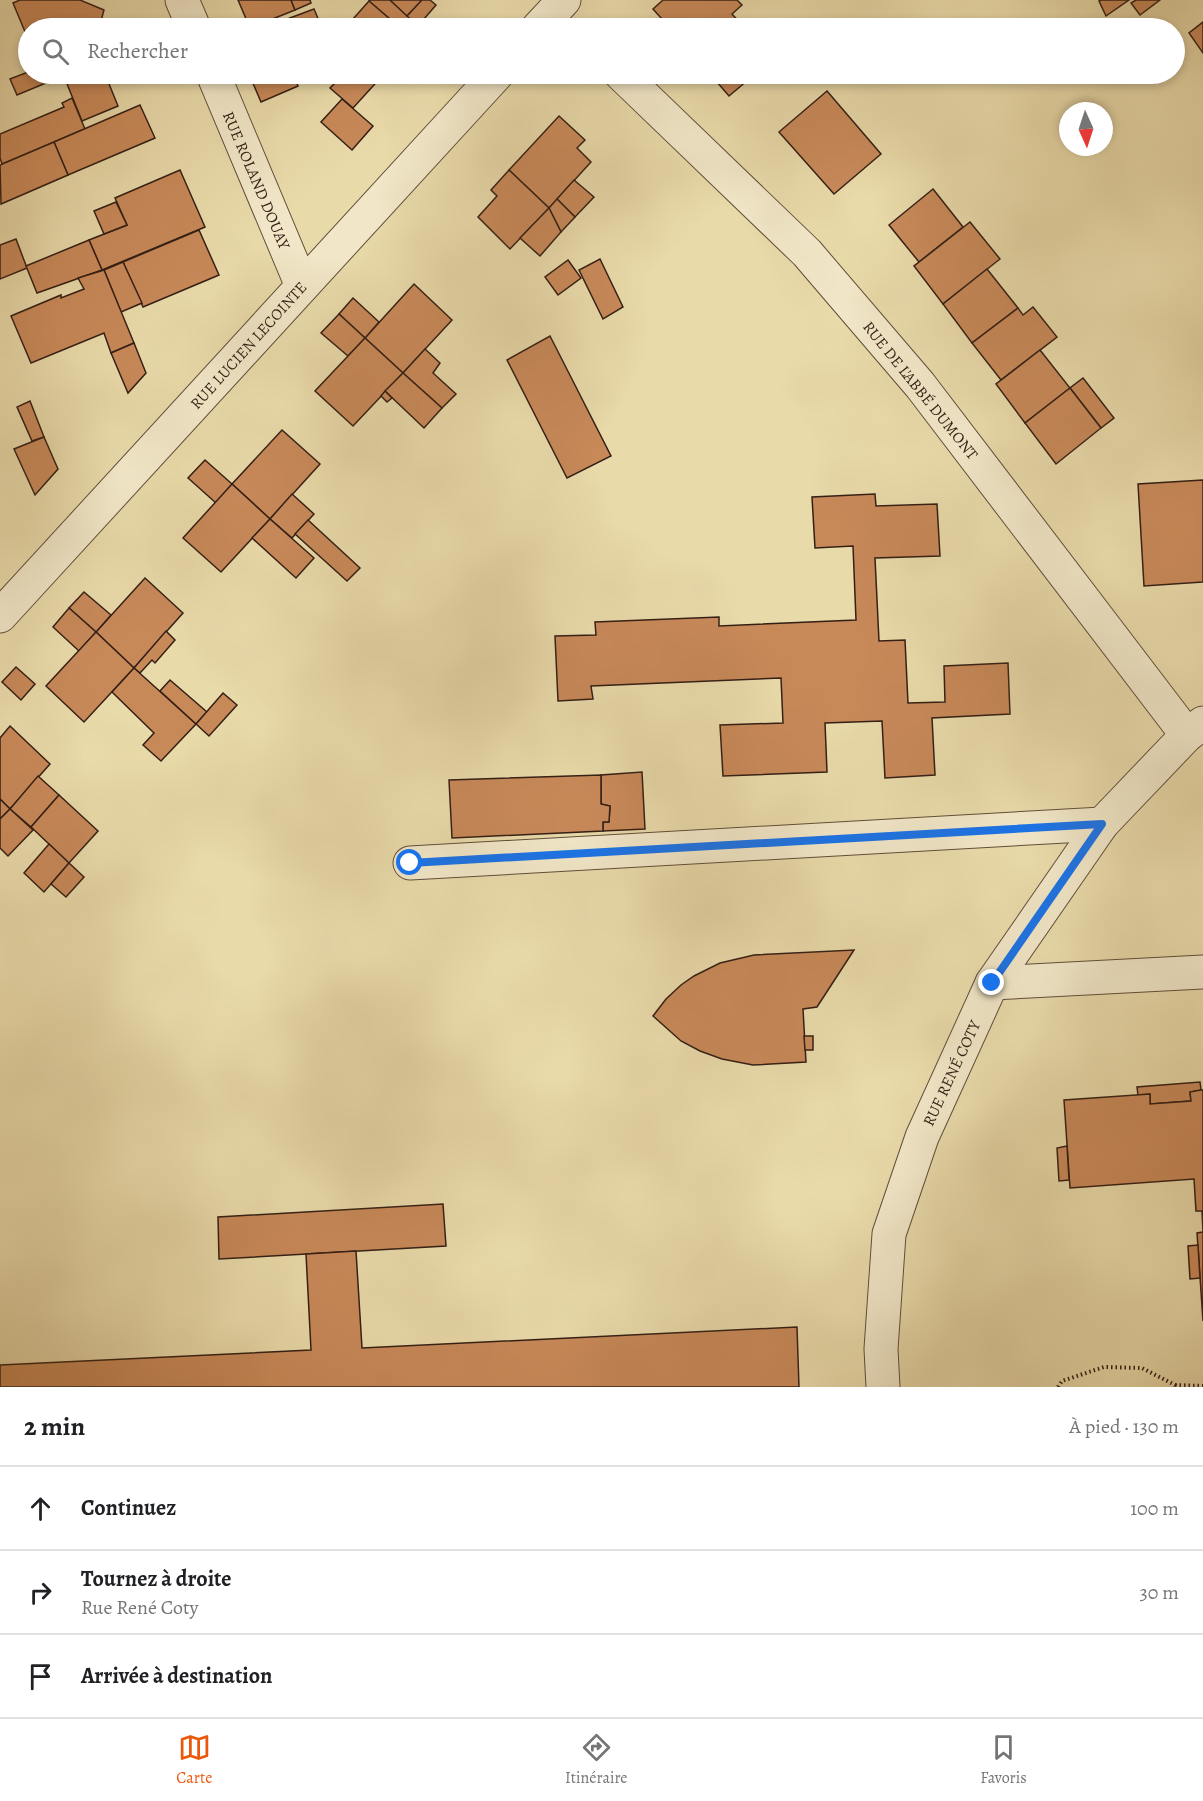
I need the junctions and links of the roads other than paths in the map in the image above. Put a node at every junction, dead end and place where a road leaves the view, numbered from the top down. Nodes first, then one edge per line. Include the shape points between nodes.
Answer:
1 (182, 0) edge
2 (190, 18) edge
3 (217, 84) edge
4 (488, 84) edge
5 (631, 84) edge
6 (302, 286) junction
7 (0, 616) edge
8 (1195, 729) edge
9 (1102, 824) junction
10 (410, 863) dead end
11 (1203, 972) edge
12 (992, 983) junction
13 (883, 1387) edge

1 - 2 street
3 - 6 street, RUE ROLAND DOUAY
4 - 6 street, RUE LUCIEN LECOINTE
5 - 8 street, RUE DE L'ABBÉ DUMONT via 807,253 920,385
6 - 7 street, RUE LUCIEN LECOINTE
8 - 9 street, RUE RENÉ COTY
9 - 10 street
9 - 12 street, RUE RENÉ COTY
11 - 12 street
12 - 13 street, RUE RENÉ COTY via 922,1137 889,1234 881,1349

